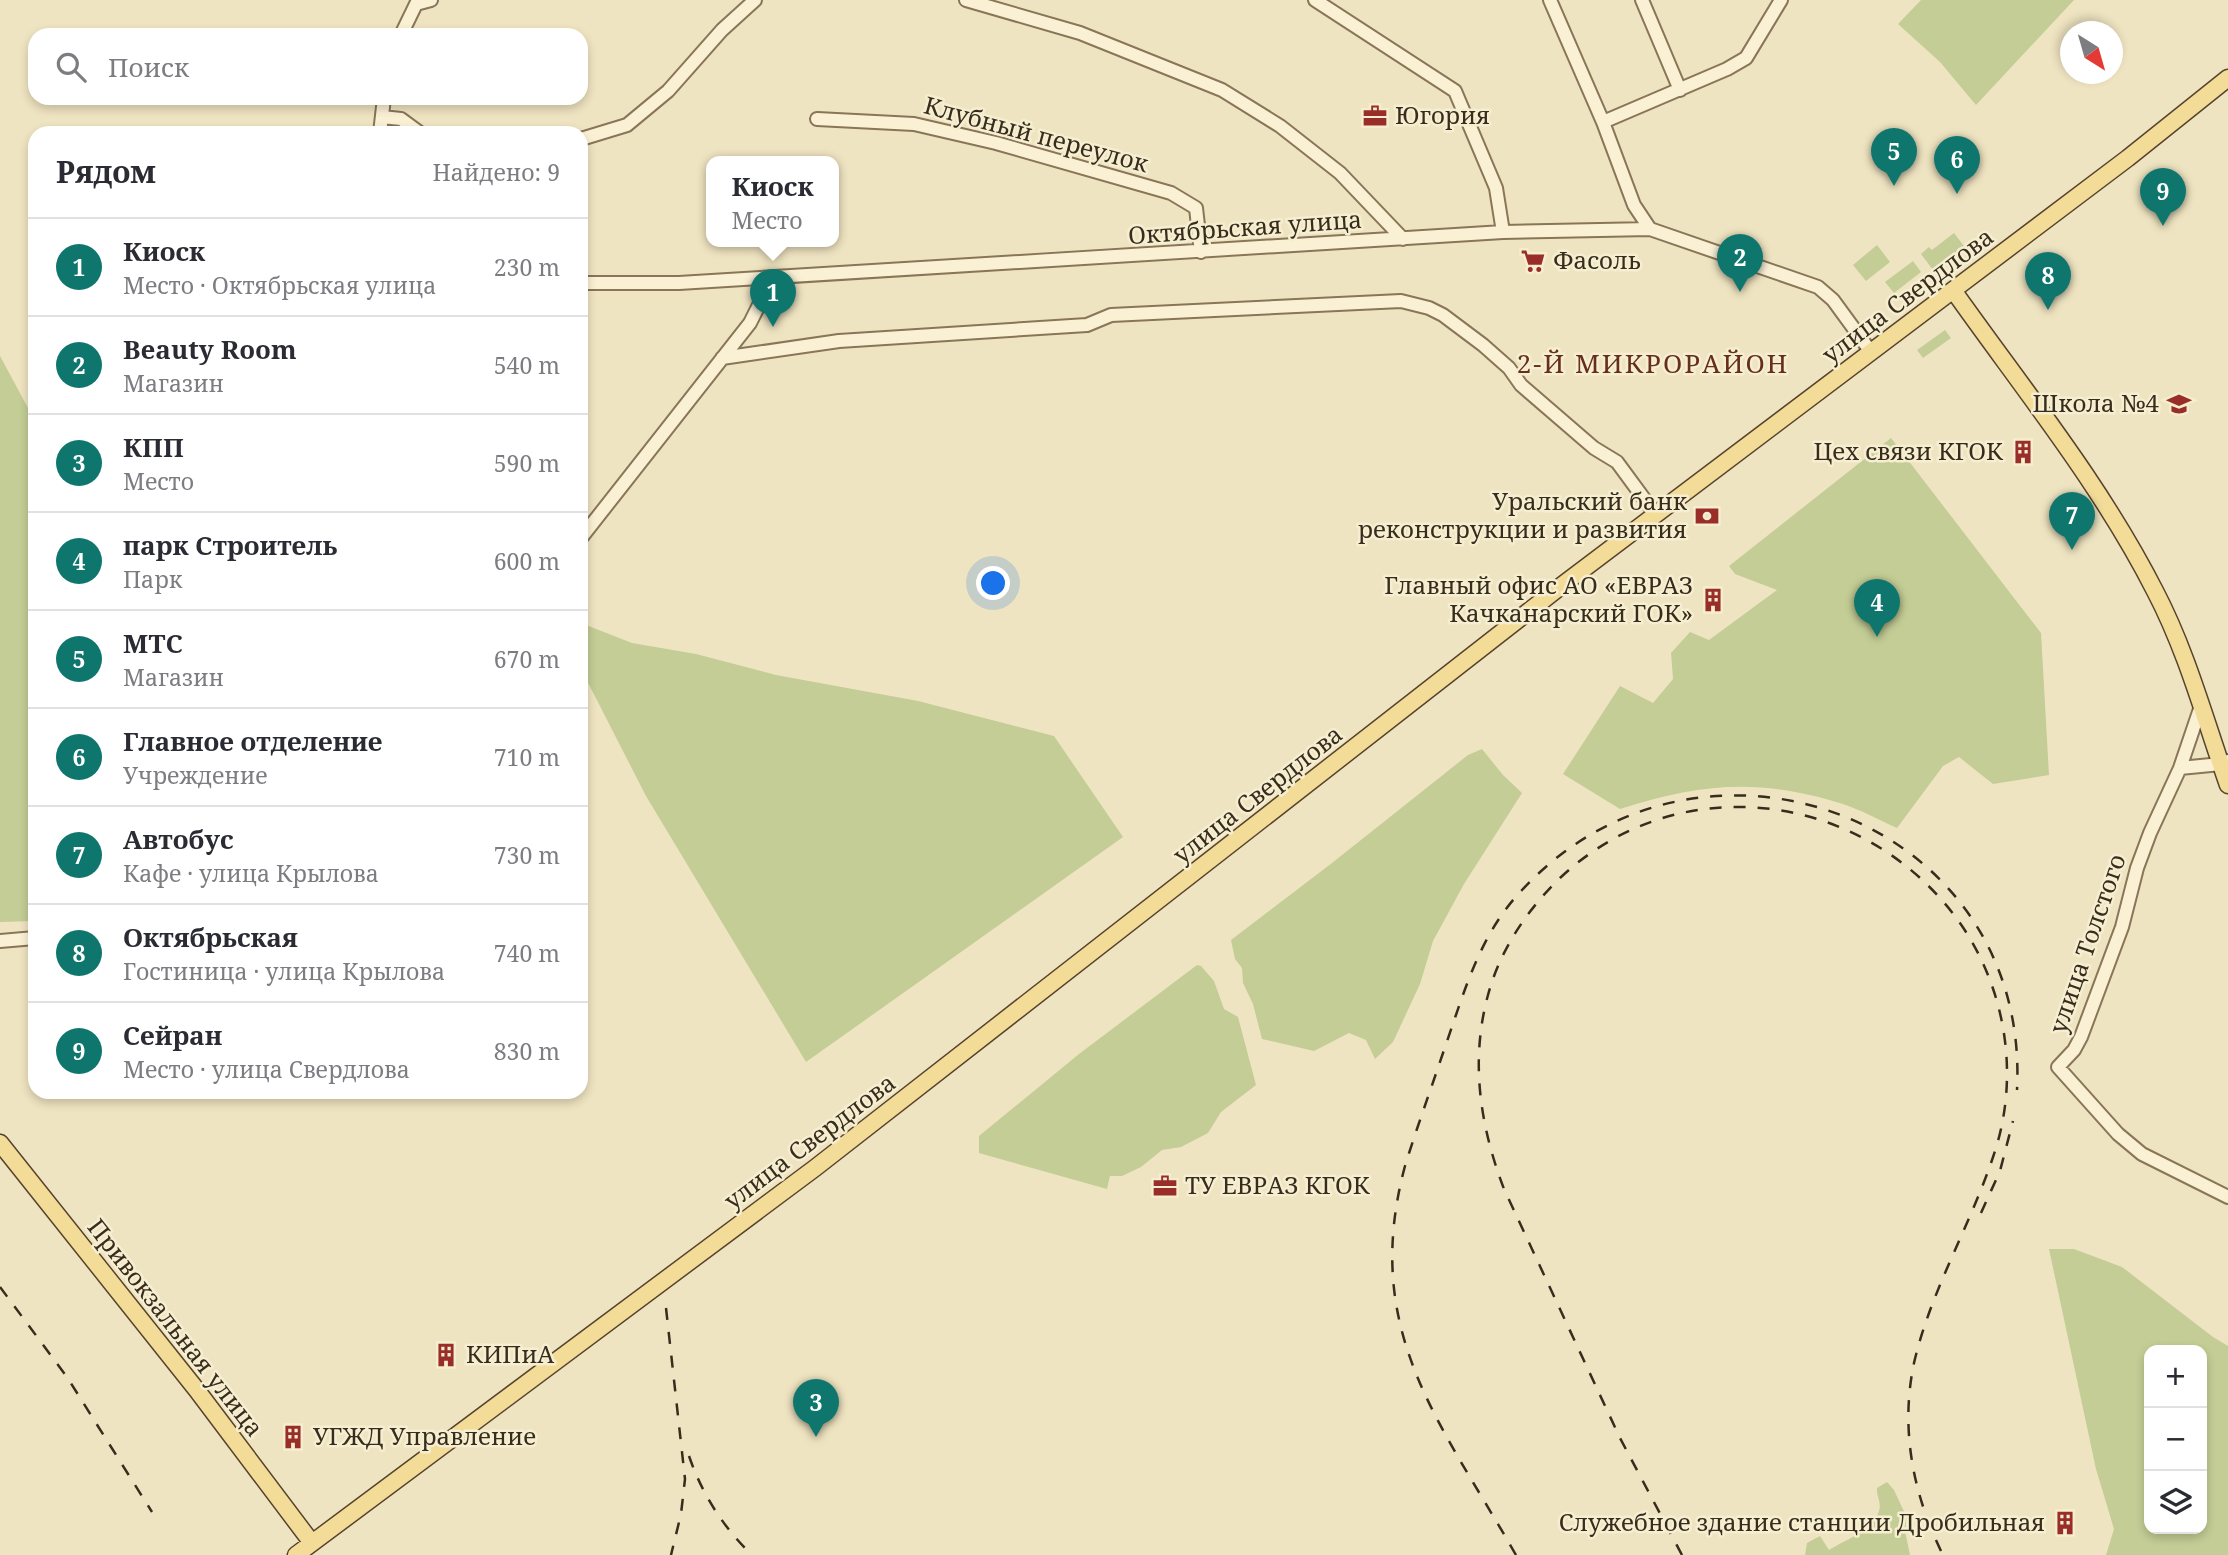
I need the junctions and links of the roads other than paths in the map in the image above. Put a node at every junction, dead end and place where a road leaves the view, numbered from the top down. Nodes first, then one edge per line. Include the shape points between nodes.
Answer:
1 (431, 0) edge
2 (755, 0) edge
3 (966, 0) edge
4 (1315, 0) edge
5 (1550, 0) edge
6 (1642, 0) edge
7 (1781, 0) edge
8 (417, 2) edge
9 (404, 28) edge
10 (2226, 83) edge
11 (1681, 90) junction
12 (383, 105) edge
13 (382, 117) junction
14 (817, 118) dead end
15 (1603, 122) junction
16 (381, 126) edge
17 (410, 126) edge
18 (588, 137) edge
19 (1650, 229) junction
20 (1503, 232) junction
21 (1403, 239) junction
22 (1201, 252) junction
23 (772, 279) junction
24 (588, 283) edge
25 (1953, 290) junction
26 (1871, 352) junction
27 (722, 358) junction
28 (1656, 515) junction
29 (588, 529) edge
30 (2201, 706) junction
31 (2224, 762) edge
32 (2180, 768) junction
33 (2228, 785) edge
34 (28, 939) edge
35 (0, 941) edge
36 (0, 1143) edge
37 (2228, 1197) edge
38 (312, 1543) junction
39 (296, 1555) edge

1 - 8 street
2 - 18 street via 668,91 626,125
3 - 21 street via 1080,33 1222,90 1280,126 1340,173
4 - 20 street via 1455,91 1496,188
5 - 15 street
6 - 11 street
7 - 11 street via 1746,58
8 - 9 street
10 - 25 main road, улица Свердлова
11 - 15 street
12 - 13 street
13 - 16 street
13 - 17 street via 401,119
14 - 22 street, Клубный переулок via 914,124 1171,193 1196,208
15 - 19 street via 1634,205
19 - 20 street, Октябрьская улица
19 - 26 street, Октябрьская улица via 1818,287
20 - 21 street, Октябрьская улица
21 - 22 street, Октябрьская улица
22 - 23 street, Октябрьская улица
23 - 24 street, Октябрьская улица
23 - 27 street via 750,323
25 - 26 main road, улица Свердлова
25 - 30 main road via 2088,475 2131,547 2170,624
26 - 28 main road, улица Свердлова
27 - 28 street via 839,341 1087,325 1111,315 1401,301 1443,315 1483,345 1521,385 1617,462
27 - 29 street
28 - 38 main road, улица Свердлова via 826,1160
30 - 31 main road
30 - 32 street, улица Толстого
31 - 32 street
31 - 33 main road
32 - 37 street, улица Толстого via 2141,856 2122,927 2081,1037 2058,1067 2142,1154
34 - 35 street
36 - 38 main road, Привокзальная улица
38 - 39 main road, улица Свердлова

